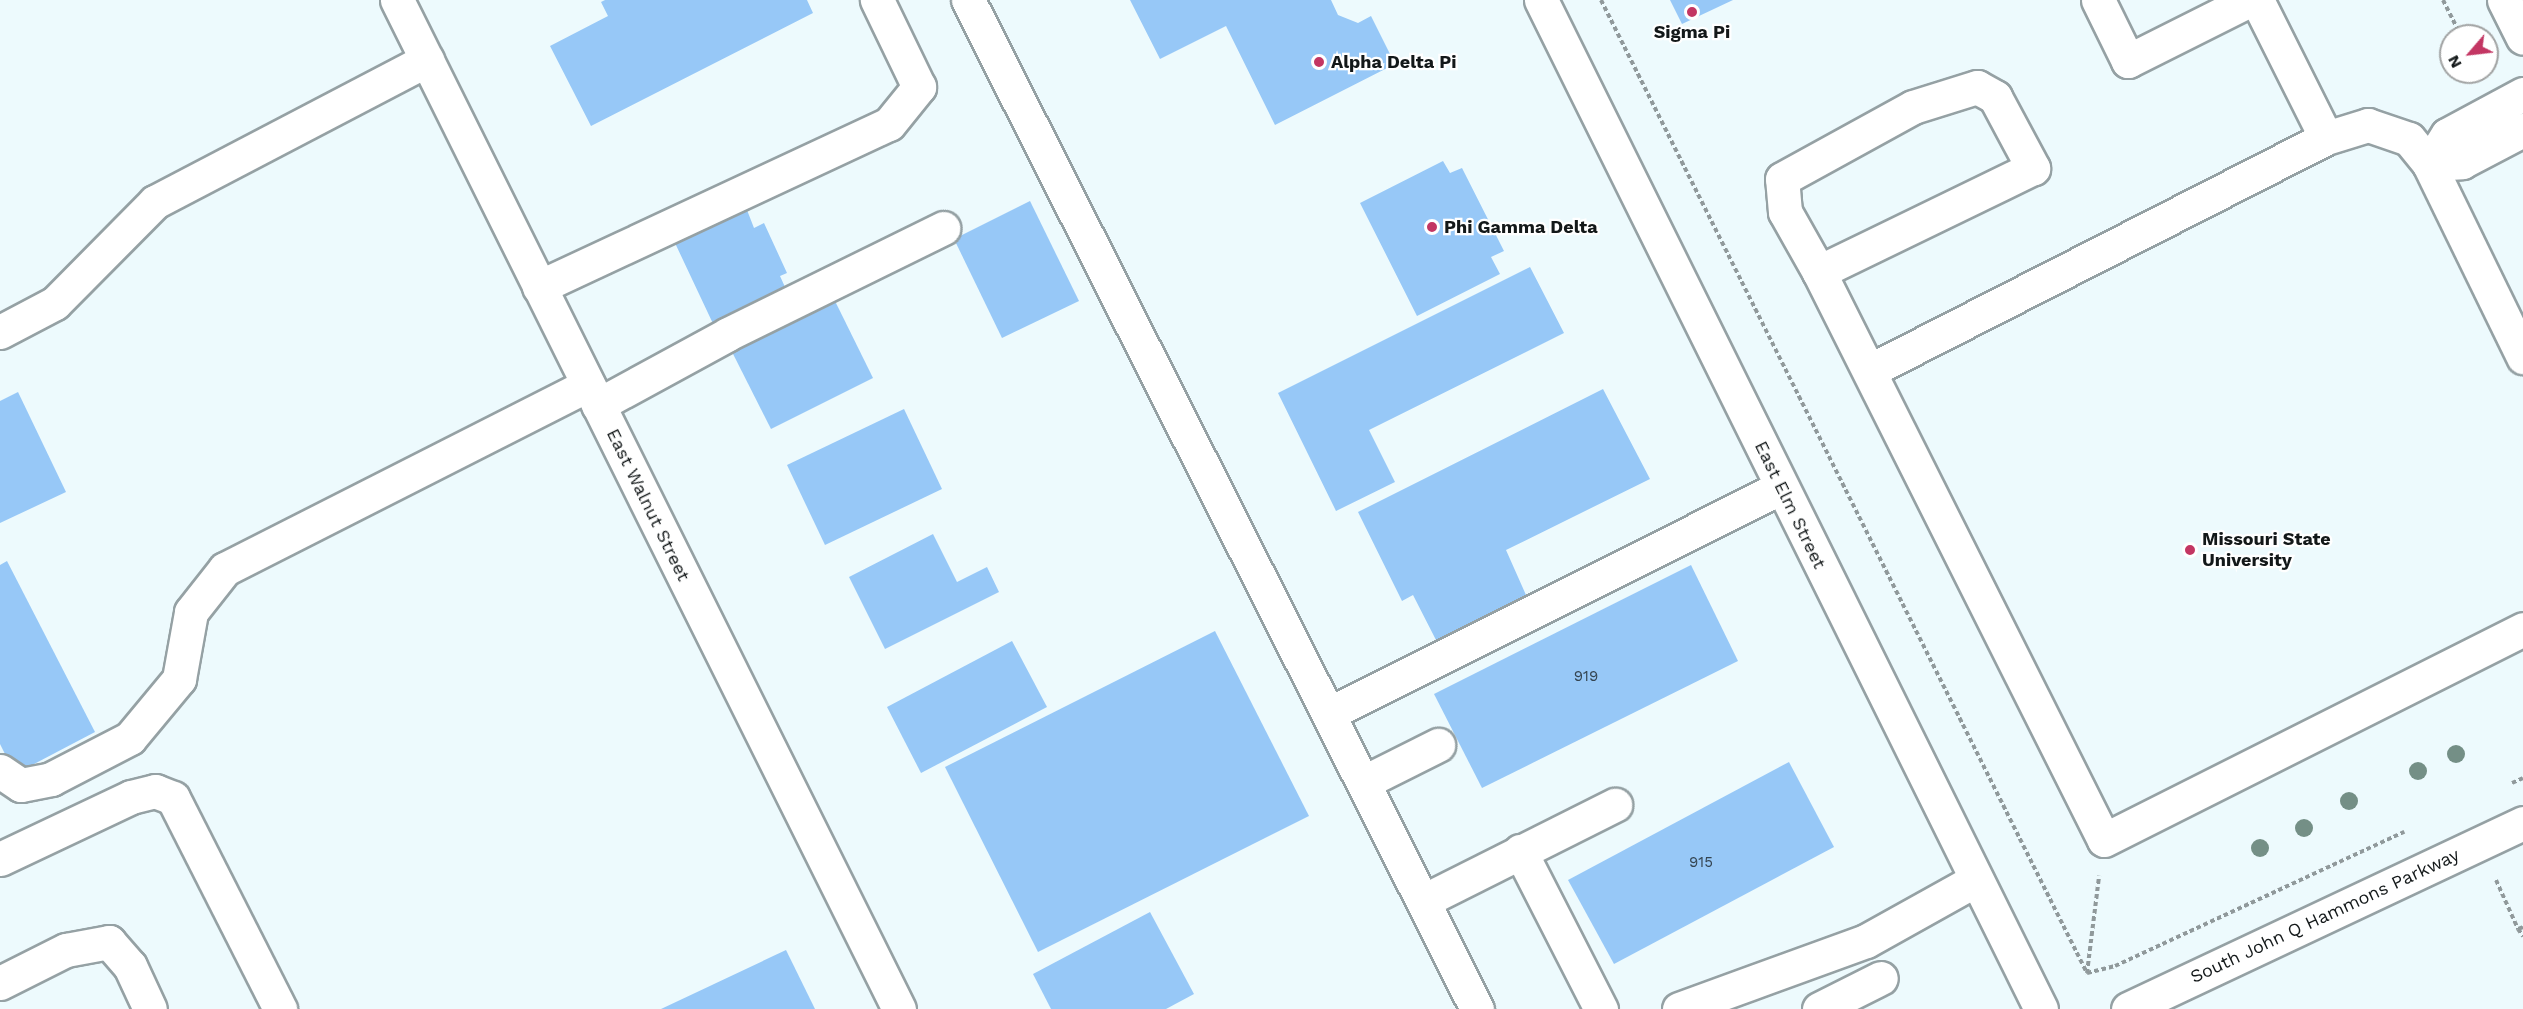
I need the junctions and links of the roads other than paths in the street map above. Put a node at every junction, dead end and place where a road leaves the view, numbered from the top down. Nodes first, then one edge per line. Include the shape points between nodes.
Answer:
1 (397, 0) edge
2 (877, 0) edge
3 (968, 0) edge
4 (1541, 0) edge
5 (2098, 0) edge
6 (2250, 0) edge
7 (2257, 0) edge
8 (2504, 0) edge
9 (2523, 38) edge
10 (427, 60) junction
11 (2523, 94) edge
12 (2523, 130) edge
13 (2326, 138) junction
14 (2429, 164) junction
15 (943, 228) dead end
16 (1819, 272) junction
17 (539, 287) junction
18 (0, 332) edge
19 (2523, 357) edge
20 (1869, 371) junction
21 (593, 395) junction
22 (1782, 487) junction
23 (2523, 628) edge
24 (1330, 713) junction
25 (1438, 745) dead end
26 (0, 771) edge
27 (1364, 782) junction
28 (1615, 805) dead end
29 (2523, 823) edge
30 (1520, 851) junction
31 (0, 859) edge
32 (1974, 881) junction
33 (1423, 901) junction
34 (1881, 978) dead end
35 (0, 983) edge
36 (150, 1009) edge
37 (280, 1009) edge
38 (899, 1009) edge
39 (1477, 1009) edge
40 (1601, 1009) edge
41 (1679, 1009) edge
42 (1819, 1009) edge
43 (2041, 1009) edge
44 (2128, 1009) edge

1 - 10 street, East Walnut Street
2 - 17 street via 919,87 889,124
3 - 24 street
4 - 22 street, East Elm Street
5 - 6 street via 2128,61
7 - 13 street
8 - 9 street
10 - 17 street, East Walnut Street
10 - 18 street via 155,202 55,303
11 - 14 street via 2447,135
12 - 14 street via 2462,162
13 - 14 street via 2368,125 2390,129 2409,139
13 - 20 street
14 - 19 street
15 - 21 street via 728,334
16 - 16 street via 2033,168 1995,97 1977,87 1954,91 1913,107 1782,180 1785,212
16 - 20 street
17 - 21 street, East Walnut Street
20 - 23 street via 2104,840
21 - 26 street via 225,569 192,612 179,679 130,738 51,779 21,785
21 - 38 street, East Walnut Street
22 - 24 street
22 - 32 street, East Elm Street
24 - 27 street
25 - 27 street
27 - 33 street
28 - 30 street
29 - 44 street, South John Q Hammons Parkway
30 - 33 street
30 - 40 street
31 - 37 street via 130,797 155,791 173,798
32 - 41 street via 1866,941
32 - 43 street, East Elm Street
33 - 39 street
34 - 42 street
35 - 36 street via 66,950 109,942 130,966

